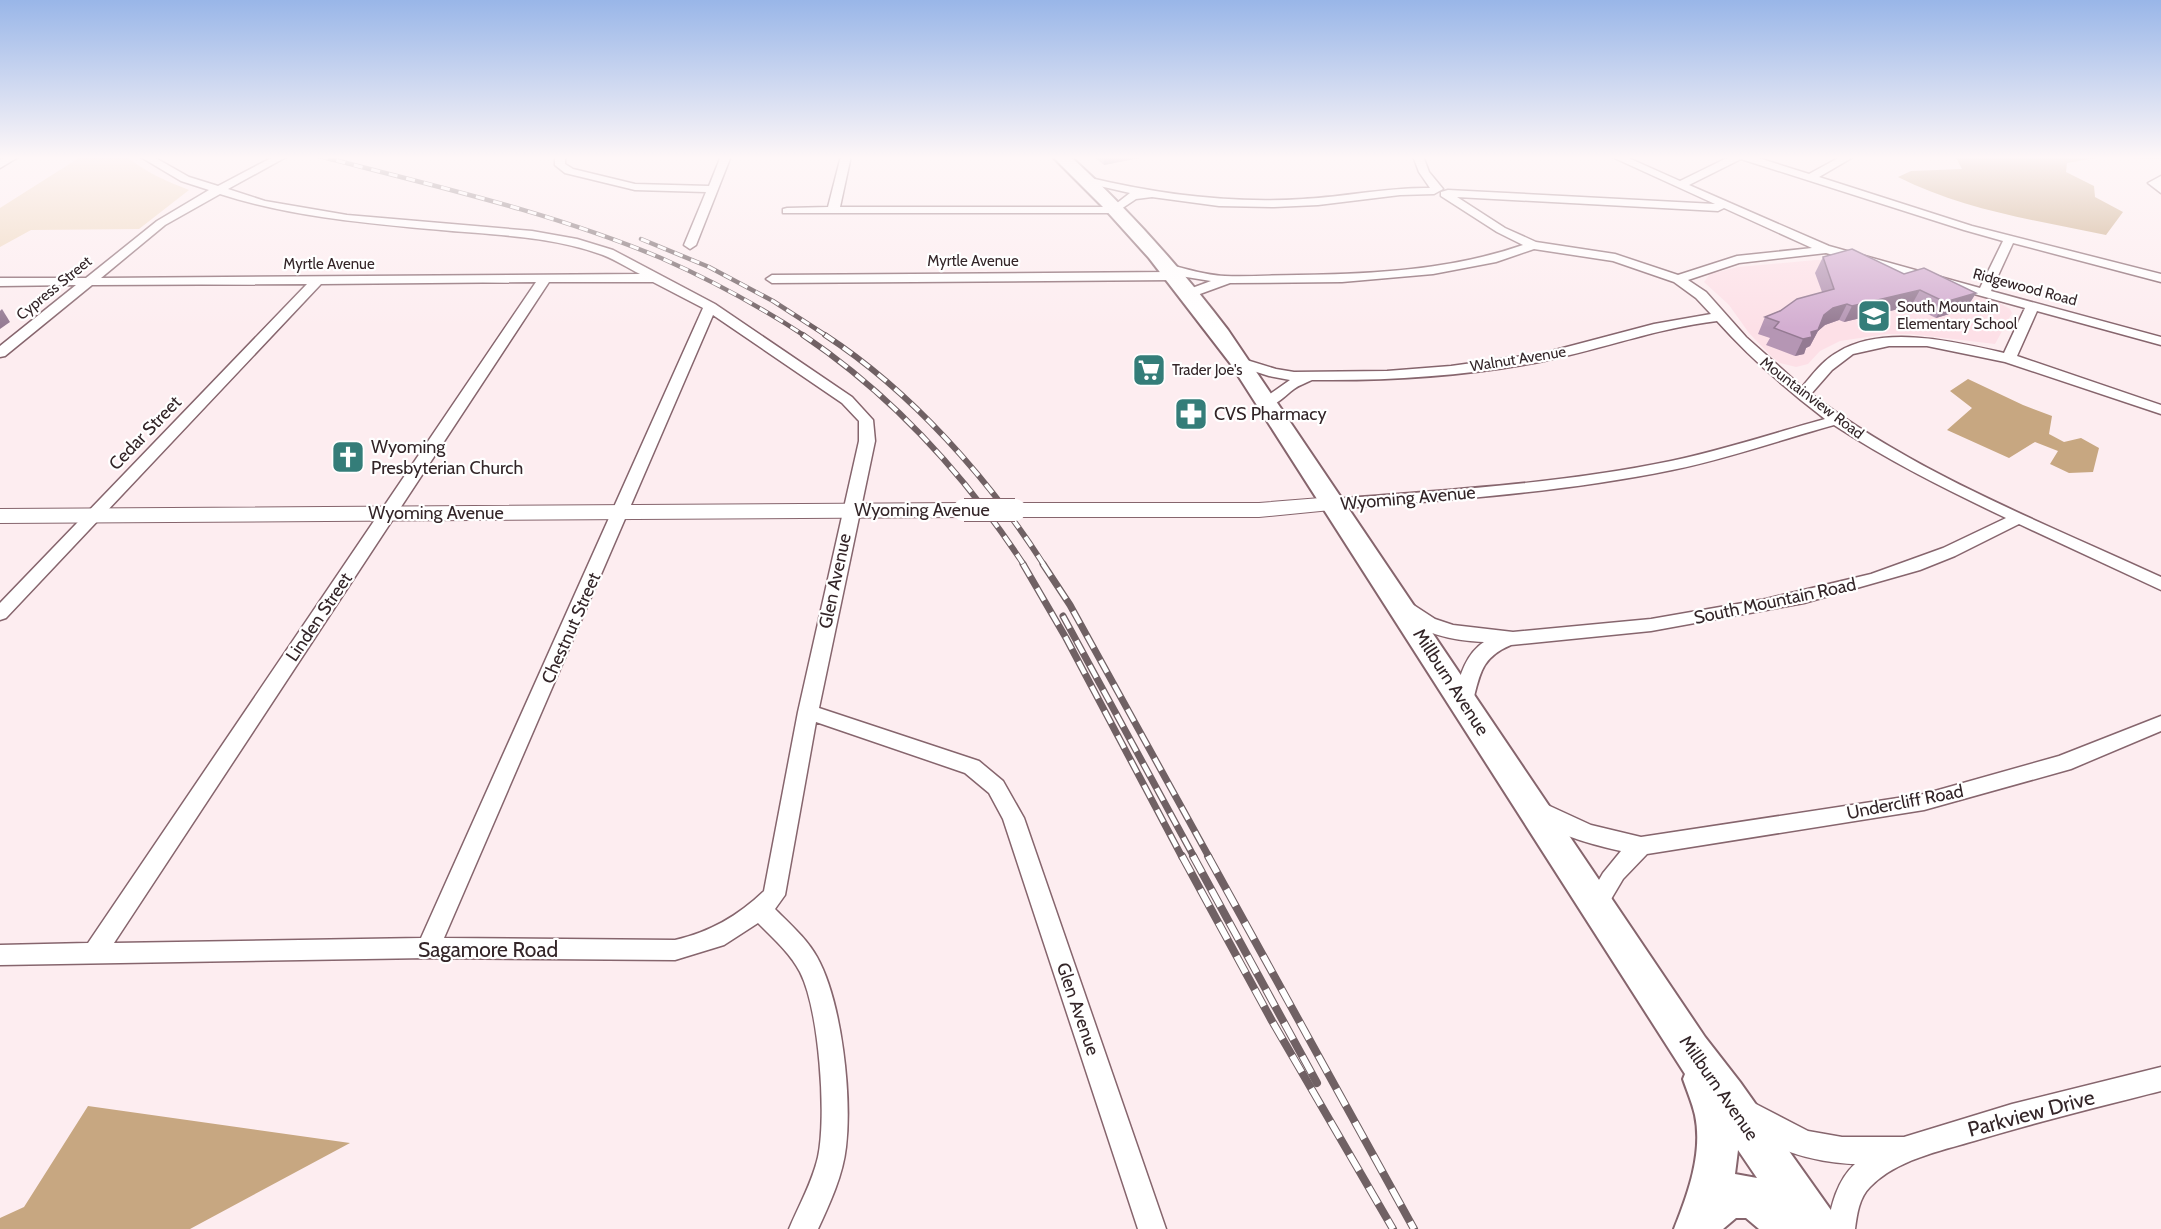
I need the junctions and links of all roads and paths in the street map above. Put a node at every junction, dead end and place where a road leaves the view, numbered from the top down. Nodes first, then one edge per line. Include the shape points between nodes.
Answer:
1 (178, 213) edge
2 (318, 213) edge
3 (704, 213) edge
4 (1118, 213) edge
5 (1475, 213) edge
6 (1742, 213) edge
7 (1923, 213) edge
8 (2009, 240) junction
9 (690, 245) dead end
10 (1533, 245) junction
11 (1825, 249) junction
12 (1170, 272) junction
13 (658, 278) junction
14 (2161, 278) edge
15 (545, 279) junction
16 (772, 279) dead end
17 (1228, 279) junction
18 (1678, 279) junction
19 (318, 280) junction
20 (0, 282) edge
21 (89, 282) junction
22 (1984, 293) junction
23 (1189, 294) junction
24 (710, 307) junction
25 (2032, 307) junction
26 (1721, 317) junction
27 (2161, 341) edge
28 (0, 353) edge
29 (2009, 358) junction
30 (1240, 362) junction
31 (1312, 376) junction
32 (1803, 394) junction
33 (1268, 402) junction
34 (2161, 410) edge
35 (1836, 420) junction
36 (1334, 504) junction
37 (850, 510) junction
38 (388, 512) junction
39 (621, 512) junction
40 (94, 515) junction
41 (0, 516) edge
42 (2018, 518) junction
43 (2161, 584) edge
44 (1399, 602) junction
45 (0, 614) edge
46 (1520, 636) junction
47 (1463, 700) junction
48 (808, 712) junction
49 (2161, 723) edge
50 (1532, 805) junction
51 (1641, 846) junction
52 (1596, 904) junction
53 (760, 910) junction
54 (428, 948) junction
55 (0, 954) edge
56 (93, 955) junction
57 (1691, 1050) junction
58 (2161, 1079) edge
59 (1726, 1096) junction
60 (1902, 1150) junction
61 (1698, 1225) edge
62 (803, 1229) edge
63 (1152, 1229) edge
64 (1789, 1229) edge
65 (1817, 1229) edge
66 (1841, 1229) edge

1 - 21 street, Cypress Street
2 - 13 street, Glen Avenue via 564,240 609,253
3 - 9 street
4 - 12 main road, Millburn Avenue
5 - 10 street, Mountainview Road
6 - 11 street, Ridgewood Road
7 - 8 street
8 - 14 street
8 - 22 street
10 - 17 street, Myrtle Avenue via 1487,260 1394,275
10 - 18 street, Mountainview Road via 1615,258
11 - 18 street via 1737,260
11 - 22 street, Ridgewood Road
12 - 16 street, Myrtle Avenue
12 - 17 street, Myrtle Avenue
12 - 23 main road, Millburn Avenue
13 - 15 street, Myrtle Avenue
13 - 24 street, Glen Avenue
15 - 19 street, Myrtle Avenue
15 - 38 street, Linden Street
17 - 23 street, Myrtle Avenue
18 - 26 street, Mountainview Road via 1701,295
19 - 21 street, Myrtle Avenue
19 - 40 street, Cedar Street
20 - 21 street, Myrtle Avenue
21 - 28 street, Cypress Street
22 - 25 street, Ridgewood Road
23 - 30 main road, Millburn Avenue
24 - 37 street, Glen Avenue via 847,400 866,420 867,441
24 - 39 street, Chestnut Street
25 - 27 street, Ridgewood Road
25 - 29 street
26 - 31 street, Walnut Avenue via 1686,320 1592,346 1501,363
26 - 32 street, Mountainview Road via 1754,353
29 - 32 street via 1944,344 1878,343 1833,359
29 - 34 street
30 - 31 street, Walnut Avenue via 1274,373
30 - 33 main road, Millburn Avenue
31 - 33 street, Walnut Avenue via 1292,384
32 - 35 street, Mountainview Road
33 - 36 main road, Millburn Avenue
35 - 36 street, Wyoming Avenue via 1667,467 1512,490
35 - 42 street, Mountainview Road via 1904,462
36 - 37 main road, Wyoming Avenue, bridge via 1259,510
36 - 44 main road, Millburn Avenue
37 - 39 main road, Wyoming Avenue
37 - 48 street, Glen Avenue
38 - 39 main road, Wyoming Avenue
38 - 40 main road, Wyoming Avenue
38 - 56 street, Linden Street
39 - 54 street, Chestnut Street
40 - 41 main road, Wyoming Avenue
40 - 45 street, Cedar Street
42 - 43 street, Mountainview Road
42 - 46 street, South Mountain Road via 1926,563 1814,596 1640,628
44 - 46 street, South Mountain Road via 1414,617 1465,636
44 - 47 main road, Millburn Avenue
46 - 47 street, South Mountain Road via 1481,653 1470,670
47 - 50 main road, Millburn Avenue
48 - 53 street, Sagamore Road via 774,895
48 - 63 street, Glen Avenue via 972,767 1001,794 1013,818
49 - 51 street, Undercliff Road via 2064,763 1924,802
50 - 51 street, Undercliff Road via 1570,827
50 - 52 main road, Millburn Avenue
51 - 52 street via 1625,858
52 - 57 main road, Millburn Avenue
53 - 54 street, Sagamore Road via 711,939 675,950
53 - 62 street via 810,966 830,1051 833,1146 820,1192
54 - 56 street, Sagamore Road
55 - 56 street, Sagamore Road
57 - 59 main road, Millburn Avenue
57 - 61 main road via 1718,1124 1713,1171
58 - 60 street, Parkview Drive via 2025,1112
59 - 60 street, Parkview Drive via 1768,1127 1817,1148
59 - 65 main road, Millburn Avenue
60 - 66 street, Parkview Drive via 1866,1173 1852,1189 1843,1210
61 - 64 main road via 1725,1199 1739,1196 1764,1204

